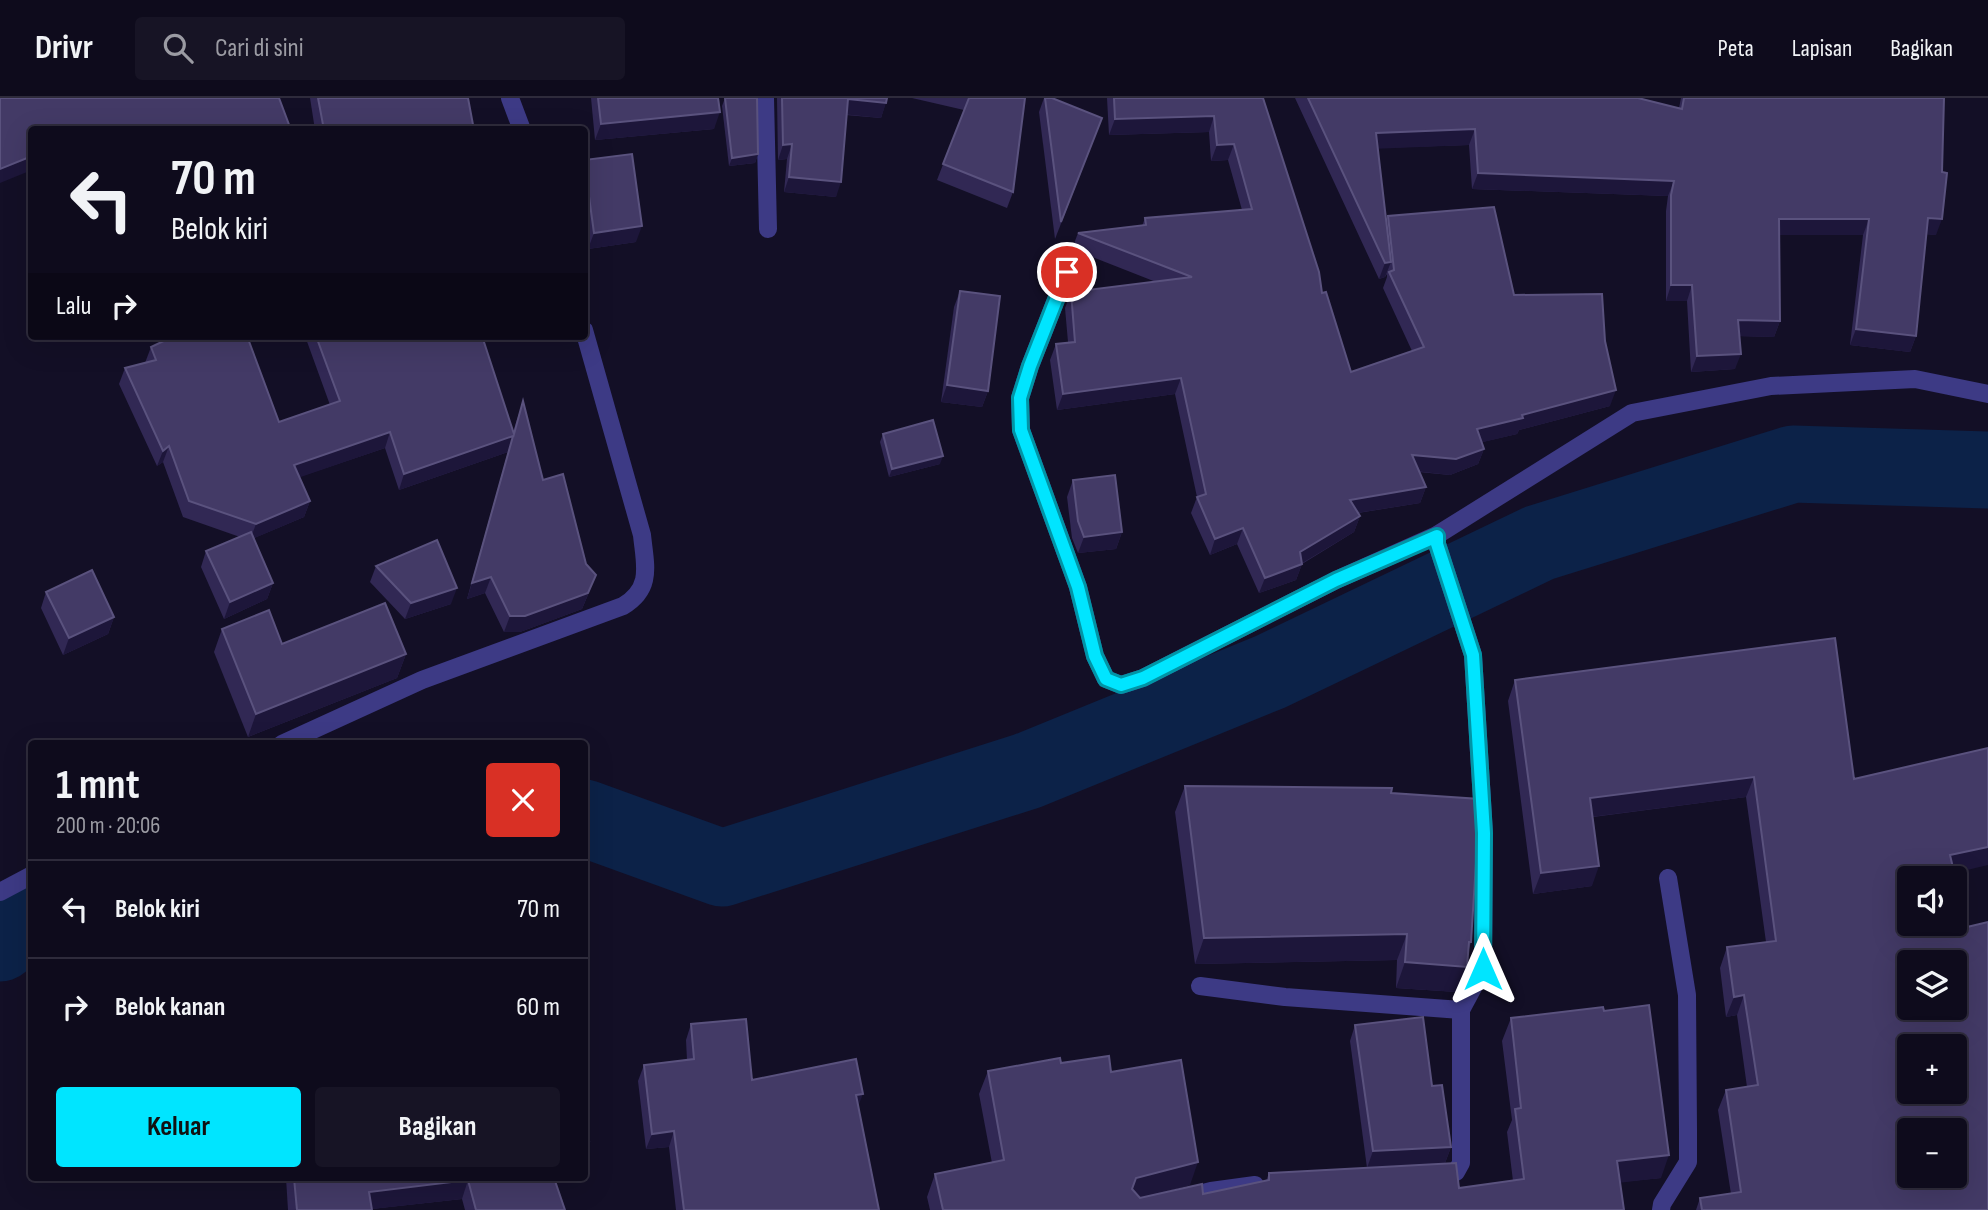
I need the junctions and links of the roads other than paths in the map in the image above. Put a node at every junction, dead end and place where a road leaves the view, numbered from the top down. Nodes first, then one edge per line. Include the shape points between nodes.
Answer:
1 (510, 98) edge
2 (765, 98) edge
3 (520, 126) edge
4 (768, 229) dead end
5 (1067, 272) dead end
6 (587, 340) edge
7 (1988, 394) edge
8 (1437, 540) junction
9 (291, 740) edge
10 (28, 877) edge
11 (1668, 878) dead end
12 (0, 892) edge
13 (1200, 986) dead end
14 (1461, 1010) junction
15 (1419, 1176) edge
16 (1273, 1184) edge
17 (1135, 1210) edge
18 (1661, 1210) edge

1 - 3 street
2 - 4 street
5 - 8 street via 1020,398 1021,430 1106,679 1121,685 1143,678 1336,580
6 - 9 street via 642,535 646,569 641,591 623,606 422,680
7 - 8 street via 1915,379 1771,386 1632,413
8 - 14 street via 1473,655 1484,833 1483,969
10 - 12 street
11 - 18 street via 1687,995 1688,1162
13 - 14 street
14 - 15 street via 1461,1163 1456,1172
16 - 17 street via 1211,1191

